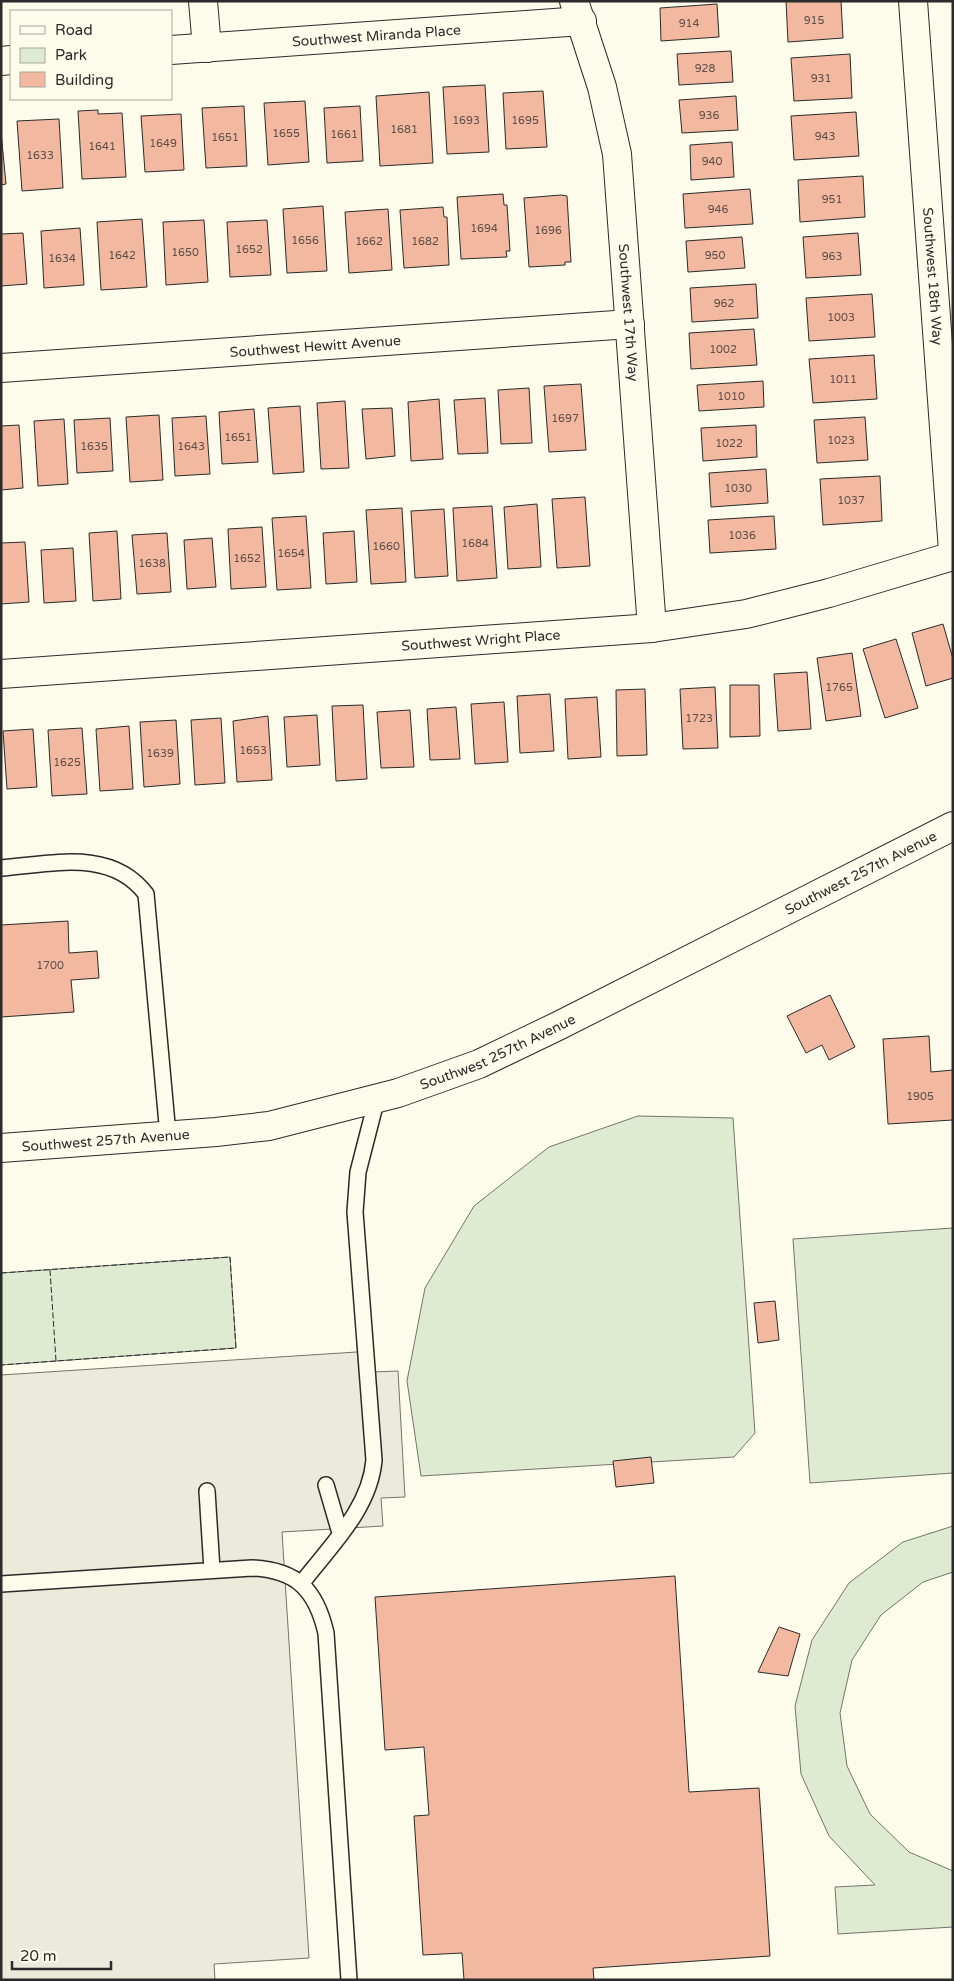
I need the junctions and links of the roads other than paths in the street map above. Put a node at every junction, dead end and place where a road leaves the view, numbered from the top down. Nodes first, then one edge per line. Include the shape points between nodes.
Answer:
1 (204, 1) edge
2 (913, 1) edge
3 (578, 11) edge
4 (207, 48) junction
5 (172, 50) edge
6 (630, 324) junction
7 (1, 368) edge
8 (953, 551) edge
9 (953, 556) edge
10 (652, 628) junction
11 (1, 674) edge
12 (953, 826) edge
13 (1, 868) edge
14 (377, 1098) junction
15 (168, 1136) junction
16 (1, 1148) edge
17 (326, 1485) dead end
18 (207, 1491) dead end
19 (340, 1533) junction
20 (212, 1570) junction
21 (1, 1584) edge
22 (301, 1584) junction
23 (349, 1980) edge

1 - 4 street
2 - 8 street, Southwest 18th Way
3 - 4 street, Southwest Miranda Place
3 - 6 street, Southwest 17th Way via 602,87 617,154
4 - 5 street, Southwest Miranda Place
6 - 7 street, Southwest Hewitt Avenue
6 - 10 street, Southwest 17th Way
9 - 10 street, Southwest Wright Place via 746,614
10 - 11 street, Southwest Wright Place
12 - 14 street, Southwest 257th Avenue via 479,1064
13 - 15 lane via 83,862 101,864 136,882 146,894
14 - 15 street, Southwest 257th Avenue via 269,1126
14 - 19 lane via 358,1172 355,1212 373,1476 366,1497
15 - 16 street, Southwest 257th Avenue
17 - 19 lane
18 - 20 lane
19 - 22 lane
20 - 21 lane
20 - 22 lane via 273,1569
22 - 23 lane via 321,1611 326,1633

